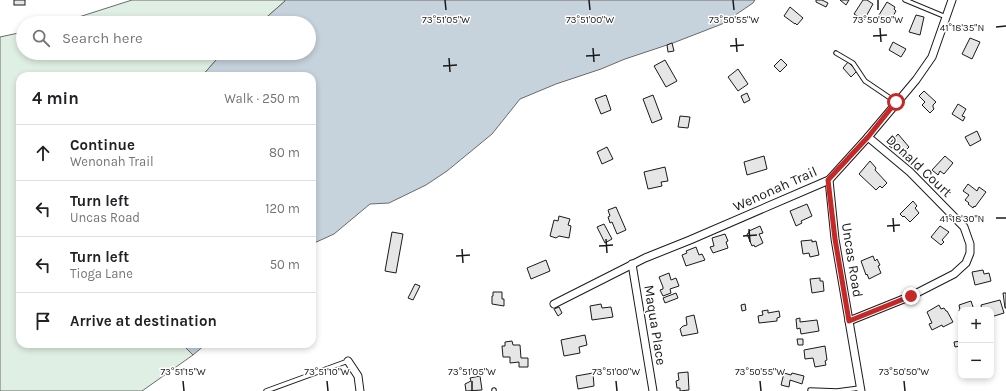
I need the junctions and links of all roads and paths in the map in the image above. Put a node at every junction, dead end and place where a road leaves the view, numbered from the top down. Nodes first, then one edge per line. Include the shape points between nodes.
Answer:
1 (905, 0) edge
2 (952, 0) edge
3 (946, 17) junction
4 (836, 53) dead end
5 (896, 102) junction
6 (868, 137) junction
7 (828, 180) junction
8 (632, 264) junction
9 (554, 304) dead end
10 (849, 321) junction
11 (348, 361) joint
12 (861, 389) edge
13 (810, 390) dead end
14 (266, 391) edge
15 (360, 391) edge
16 (653, 391) edge

1 - 3 lane
2 - 3 street, Wenonah Trail
3 - 5 street, Wenonah Trail via 932,57
4 - 5 lane via 853,63 865,82
5 - 6 street, Wenonah Trail
6 - 7 street, Wenonah Trail
6 - 10 street, Donald Court via 910,172 964,227 970,244 970,253 966,263 954,274 911,296
7 - 8 street, Wenonah Trail
7 - 10 street, Uncas Road
8 - 9 street, Wenonah Trail
8 - 16 street, Maqua Place
10 - 12 street, Uncas Road
11 - 14 lane
11 - 15 street via 358,376
12 - 13 lane

